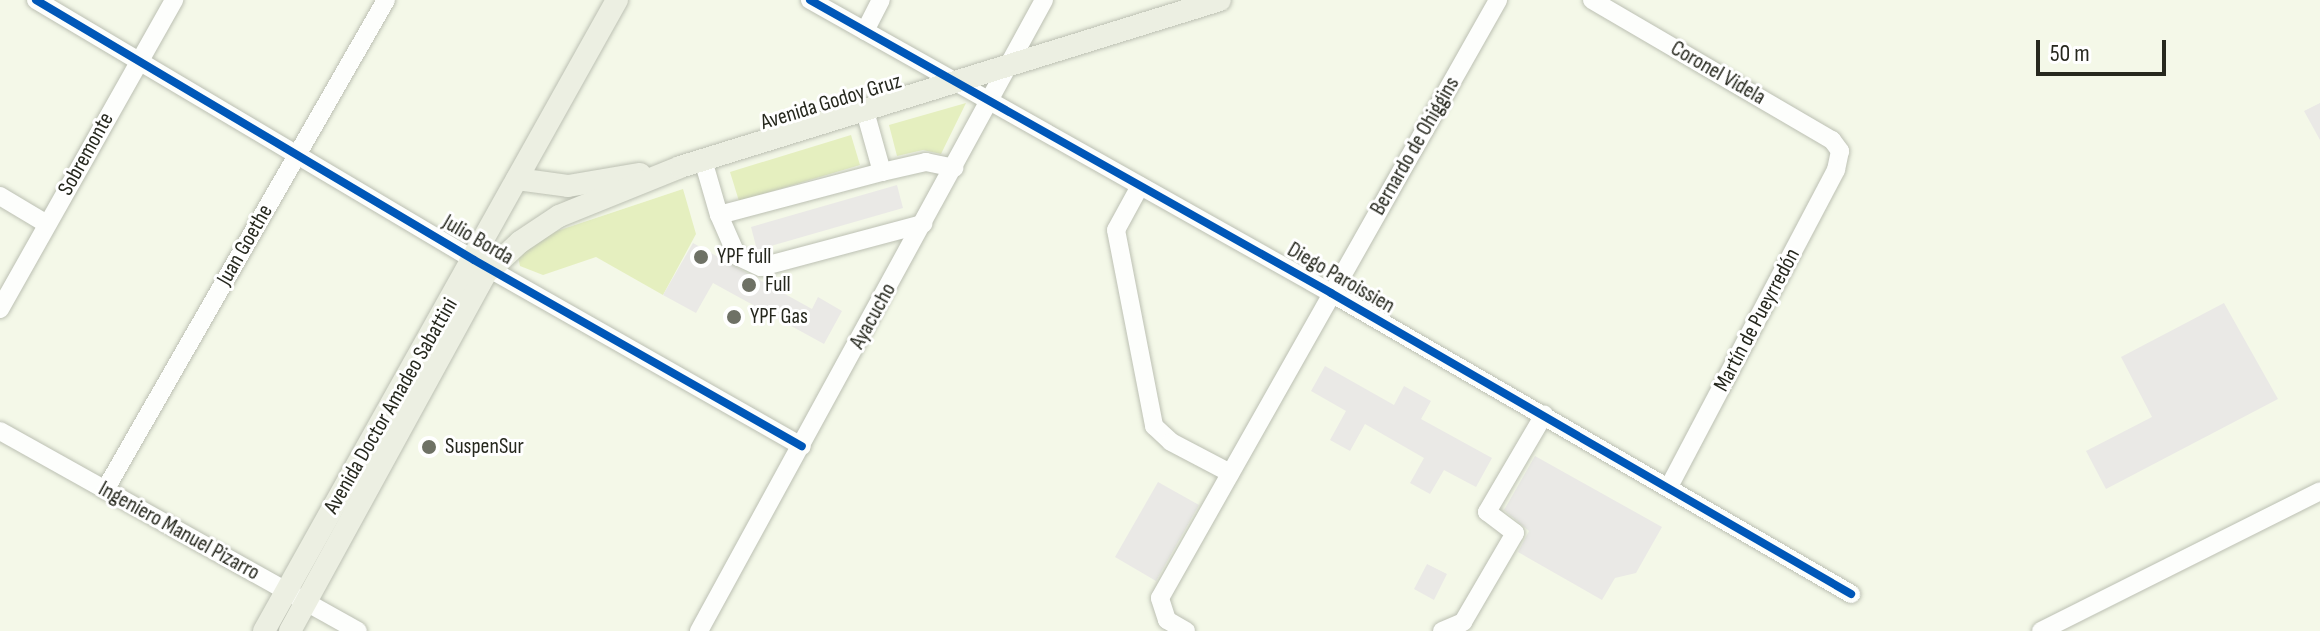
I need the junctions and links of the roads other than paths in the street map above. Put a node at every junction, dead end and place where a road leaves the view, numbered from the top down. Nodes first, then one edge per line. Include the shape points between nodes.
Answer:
1 (36, 0) edge
2 (174, 0) edge
3 (386, 0) edge
4 (617, 0) edge
5 (810, 0) edge
6 (881, 0) edge
7 (1044, 0) edge
8 (1220, 0) edge
9 (1498, 0) edge
10 (1592, 0) edge
11 (865, 31) junction
12 (139, 59) junction
13 (1010, 64) junction
14 (955, 83) junction
15 (991, 102) junction
16 (865, 111) junction
17 (1840, 151) joint
18 (297, 153) junction
19 (703, 160) junction
20 (680, 167) junction
21 (954, 168) junction
22 (882, 172) junction
23 (517, 179) junction
24 (1140, 186) junction
25 (0, 196) edge
26 (719, 215) junction
27 (47, 224) junction
28 (923, 224) junction
29 (483, 264) junction
30 (1331, 293) junction
31 (0, 309) edge
32 (1544, 415) junction
33 (0, 431) edge
34 (802, 446) junction
35 (1230, 473) junction
36 (1669, 487) junction
37 (105, 490) junction
38 (2320, 491) edge
39 (286, 590) junction
40 (1851, 594) dead end
41 (307, 602) junction
42 (264, 631) edge
43 (290, 631) edge
44 (358, 631) edge
45 (699, 631) edge
46 (1186, 631) edge
47 (1442, 631) edge
48 (2041, 631) edge

1 - 12 street, Julio Borda
2 - 12 street, Sobremonte
3 - 18 street, Juan Goethe
4 - 23 main road, Avenida Doctor Amadeo Sabattini
5 - 11 street, Diego Paroissien
6 - 11 street
7 - 13 street, Ayacucho
8 - 13 main road, Avenida Godoy Gruz
9 - 30 street, Bernardo de Ohiggins
10 - 17 street, Coronel Videla via 1832,140
11 - 14 street, Diego Paroissien
12 - 18 street, Julio Borda
12 - 27 street, Sobremonte
13 - 14 main road, Avenida Godoy Gruz
13 - 15 street, Ayacucho
14 - 15 street, Diego Paroissien
14 - 16 main road, Avenida Godoy Gruz
15 - 21 street, Ayacucho
15 - 24 street, Diego Paroissien
16 - 19 main road, Avenida Godoy Gruz
16 - 22 street
17 - 36 street, Martín de Pueyrredón via 1836,170
18 - 29 street, Julio Borda
18 - 37 street, Juan Goethe
19 - 20 main road, Avenida Godoy Gruz
19 - 26 street
20 - 23 main road, Avenida Godoy Gruz via 568,186
20 - 29 main road, Avenida Godoy Gruz via 559,216
21 - 22 street via 926,162
21 - 28 street, Ayacucho
22 - 26 street
23 - 29 main road, Avenida Doctor Amadeo Sabattini
24 - 30 street, Diego Paroissien
24 - 35 street via 1116,230 1154,426 1171,442
25 - 27 street
26 - 28 street via 737,256 761,267
27 - 31 street, Sobremonte
28 - 34 street, Ayacucho
29 - 34 street, Julio Borda
29 - 39 main road, Avenida Doctor Amadeo Sabattini
29 - 41 main road, Avenida Doctor Amadeo Sabattini
30 - 32 street, Diego Paroissien
30 - 35 street, Bernardo de Ohiggins
32 - 36 street, Diego Paroissien
32 - 47 street via 1487,512 1515,533 1463,622
33 - 37 street, Ingeniero Manuel Pizarro
34 - 45 street, Ayacucho
35 - 46 street, Bernardo de Ohiggins via 1160,598 1167,620
36 - 40 street, Diego Paroissien
37 - 39 street, Ingeniero Manuel Pizarro
38 - 48 street
39 - 41 street, Ingeniero Manuel Pizarro
39 - 42 main road, Avenida Doctor Amadeo Sabattini
41 - 43 main road, Avenida Doctor Amadeo Sabattini
41 - 44 street, Ingeniero Manuel Pizarro

